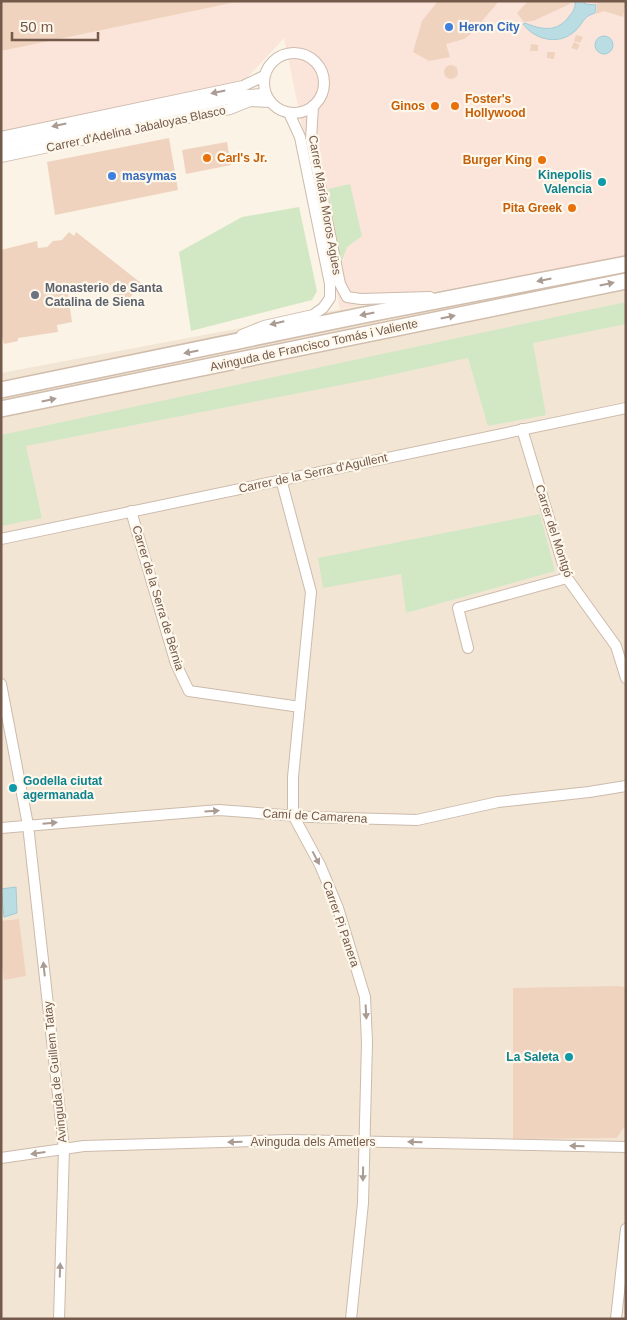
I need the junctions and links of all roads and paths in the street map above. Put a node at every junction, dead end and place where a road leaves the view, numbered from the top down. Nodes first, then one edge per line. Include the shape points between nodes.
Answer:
1 (264, 76) junction
2 (268, 98) junction
3 (313, 106) junction
4 (289, 112) junction
5 (1, 137) edge
6 (1, 147) edge
7 (1, 157) edge
8 (626, 264) edge
9 (626, 281) edge
10 (471, 295) junction
11 (212, 348) junction
12 (1, 390) edge
13 (626, 408) edge
14 (1, 410) edge
15 (522, 429) junction
16 (281, 479) junction
17 (131, 511) junction
18 (1, 539) edge
19 (567, 578) junction
20 (621, 644) edge
21 (468, 648) dead end
22 (626, 678) edge
23 (1, 684) edge
24 (300, 707) junction
25 (4, 718) edge
26 (626, 786) edge
27 (293, 815) junction
28 (28, 825) junction
29 (1, 828) edge
30 (364, 1141) junction
31 (626, 1147) edge
32 (64, 1149) junction
33 (1, 1158) edge
34 (626, 1229) edge
35 (59, 1319) edge
36 (352, 1319) edge
37 (616, 1319) edge

1 - 2 street
1 - 3 street via 268,66 286,53 308,56 322,71 324,84 321,96
1 -> 5 street, Carrer d'Adelina Jabaloyas Blasco via 243,86
2 - 4 street via 278,109
2 - 6 street, Carrer d'Adelina Jabaloyas Blasco via 247,95
2 - 7 street, Carrer d'Adelina Jabaloyas Blasco
3 - 4 street via 302,112
3 - 10 street, Carrer María Moros Agües via 311,140 340,284 347,297
4 -> 11 street, Carrer María Moros Agües via 300,137 330,284 330,298 312,315 264,326
8 -> 10 main road, Avinguda de Francisco Tomás i Valiente
14 -> 9 main road, Avinguda de Francisco Tomás i Valiente
10 -> 11 main road, Avinguda de Francisco Tomás i Valiente
11 -> 12 main road, Avinguda de Francisco Tomás i Valiente
13 - 15 street, Carrer de la Serra d'Agullent
15 - 16 street, Carrer de la Serra d'Agullent
15 - 19 street, Carrer del Montgó
16 - 17 street, Carrer de la Serra d'Agullent
16 - 24 street, Carrer Pi Panera via 311,592
17 - 18 street, Carrer de la Serra d'Agullent
17 - 24 street, Carrer de la Serra de Bèrnia via 176,664 189,690
19 - 20 street, Carrer del Montgó
19 - 21 street via 458,608
20 - 22 street, Carrer del Montgó
23 - 25 street, Avinguda de Guillem Tatay
24 - 27 street, Carrer Pi Panera
25 - 28 street, Avinguda de Guillem Tatay
26 - 27 street, Camí de Camarena via 498,802 417,820
28 -> 27 street, Camí de Camarena via 219,810
27 -> 30 street, Carrer Pi Panera via 320,865 338,908 365,997
28 - 29 street, Camí de Camarena
32 -> 28 street, Avinguda de Guillem Tatay
31 -> 30 street, Avinguda dels Ametlers
30 -> 32 street, Avinguda dels Ametlers via 289,1140
30 -> 36 street, Carrer Pi Panera via 363,1204
32 -> 33 street, Avinguda dels Ametlers
35 -> 32 street, Avinguda de Guillem Tatay
34 - 37 street

